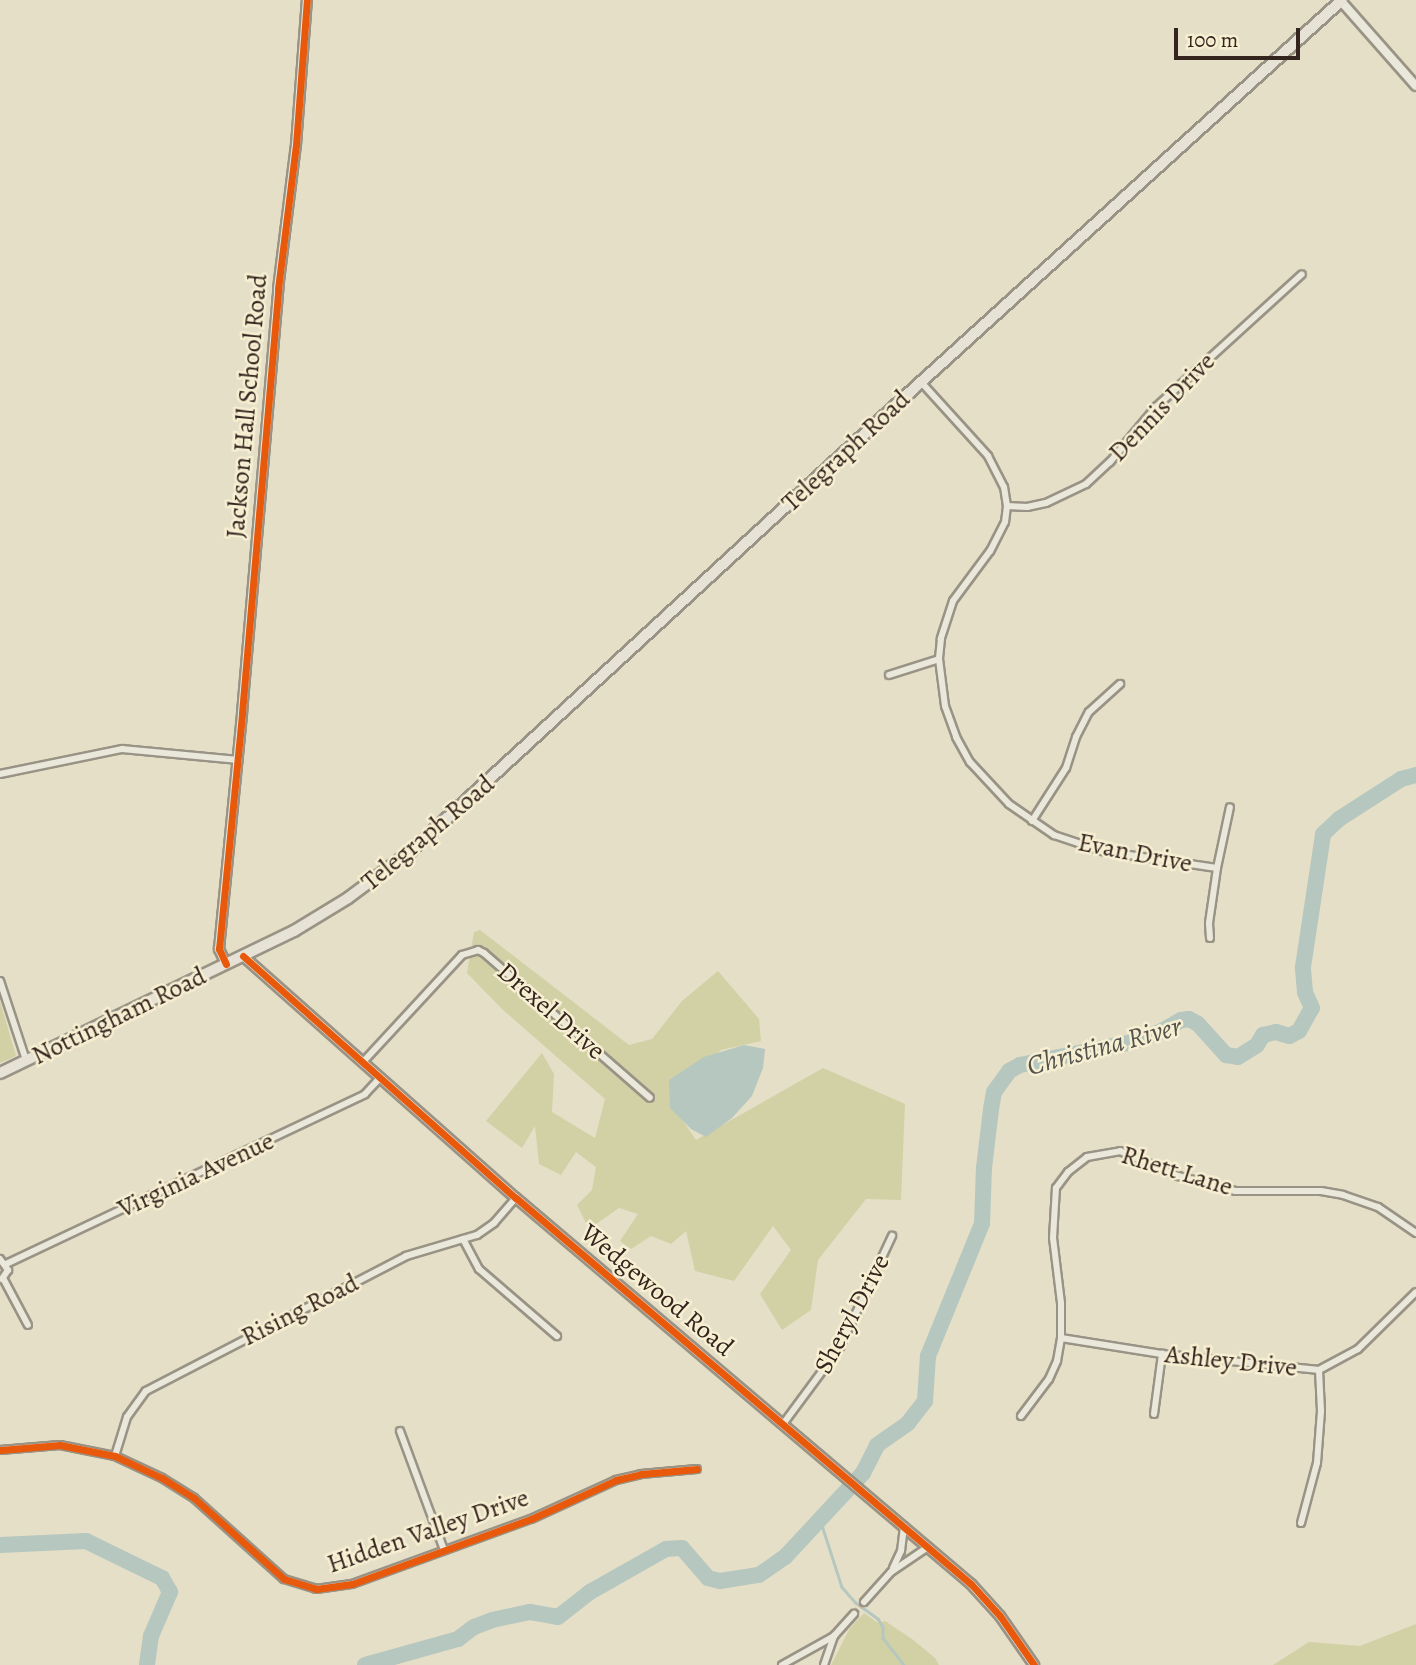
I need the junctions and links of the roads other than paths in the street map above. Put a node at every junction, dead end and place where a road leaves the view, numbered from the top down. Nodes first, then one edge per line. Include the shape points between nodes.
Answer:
1 (307, 0) edge
2 (1342, 0) edge
3 (1416, 86) edge
4 (1302, 274) dead end
5 (921, 382) junction
6 (1007, 506) junction
7 (939, 659) junction
8 (890, 675) dead end
9 (1120, 684) dead end
10 (238, 760) junction
11 (0, 774) edge
12 (1230, 807) dead end
13 (1032, 821) junction
14 (1217, 868) junction
15 (348, 898) joint
16 (1210, 938) dead end
17 (243, 956) junction
18 (226, 964) junction
19 (0, 981) edge
20 (26, 1060) junction
21 (363, 1062) junction
22 (0, 1073) edge
23 (380, 1078) junction
24 (650, 1098) dead end
25 (516, 1198) junction
26 (1416, 1233) edge
27 (892, 1236) dead end
28 (463, 1239) junction
29 (3, 1262) edge
30 (2, 1279) edge
31 (1416, 1292) edge
32 (28, 1325) dead end
33 (557, 1336) dead end
34 (1061, 1338) junction
35 (1162, 1354) junction
36 (1319, 1370) junction
37 (1154, 1414) dead end
38 (1021, 1416) dead end
39 (783, 1424) junction
40 (400, 1431) dead end
41 (0, 1450) edge
42 (115, 1456) junction
43 (697, 1469) dead end
44 (1301, 1523) dead end
45 (904, 1526) junction
46 (929, 1547) junction
47 (444, 1550) junction
48 (891, 1572) junction
49 (864, 1602) tunnel mouth
50 (853, 1614) tunnel mouth
51 (834, 1636) junction
52 (782, 1665) edge
53 (824, 1665) edge
54 (1034, 1665) edge

1 - 10 street, Jackson Hall School Road
2 - 3 street
2 - 5 main road, Telegraph Road
4 - 6 street, Dennis Drive via 1156,407 1086,484 1046,503
5 - 6 street via 988,456 1004,487
5 - 15 main road, Telegraph Road via 474,796
6 - 7 street, Evan Drive via 999,535 953,601
7 - 8 street
7 - 13 street, Evan Drive via 945,706 962,750 992,788
9 - 13 street via 1089,712 1066,768
10 - 11 street via 121,749
10 - 18 street, Jackson Hall School Road via 219,949
12 - 14 street
13 - 14 street, Evan Drive via 1054,835 1093,848
14 - 16 street
15 - 17 main road, Nottingham Road
17 - 18 main road, Nottingham Road
17 - 21 street, Wedgewood Road
18 - 20 main road, Nottingham Road
19 - 20 street
20 - 22 main road, Nottingham Road
21 - 23 street, Wedgewood Road
21 - 24 street, Drexel Drive via 462,955 478,950
23 - 25 street, Wedgewood Road
23 - 29 street, Virginia Avenue via 365,1094
25 - 28 street, Rising Road via 486,1229
25 - 39 street, Wedgewood Road
26 - 34 street, Rhett Lane via 1378,1207 1343,1195 1235,1191 1178,1176 1120,1151 1098,1153 1068,1172 1054,1196
27 - 39 street, Sheryl Drive via 840,1347
28 - 33 street via 479,1269
28 - 42 street, Rising Road via 395,1261 156,1384 132,1407
29 - 30 street, Virginia Avenue via 8,1270
30 - 32 street
31 - 36 street, Ashley Drive via 1357,1350
34 - 35 street, Ashley Drive
34 - 38 street, Rhett Lane via 1049,1379
35 - 36 street, Ashley Drive
35 - 37 street
36 - 44 street via 1320,1439
39 - 45 street, Wedgewood Road
40 - 47 street
41 - 42 street, Hidden Valley Drive via 60,1445
42 - 47 street, Hidden Valley Drive via 180,1488 272,1570 301,1587 333,1589
43 - 47 street, Hidden Valley Drive via 616,1480 531,1519
45 - 46 street, Wedgewood Road
45 - 48 street via 901,1551
46 - 48 street
46 - 54 street, Wedgewood Road via 985,1599
48 - 49 street
50 - 51 street
51 - 52 street
51 - 53 street

